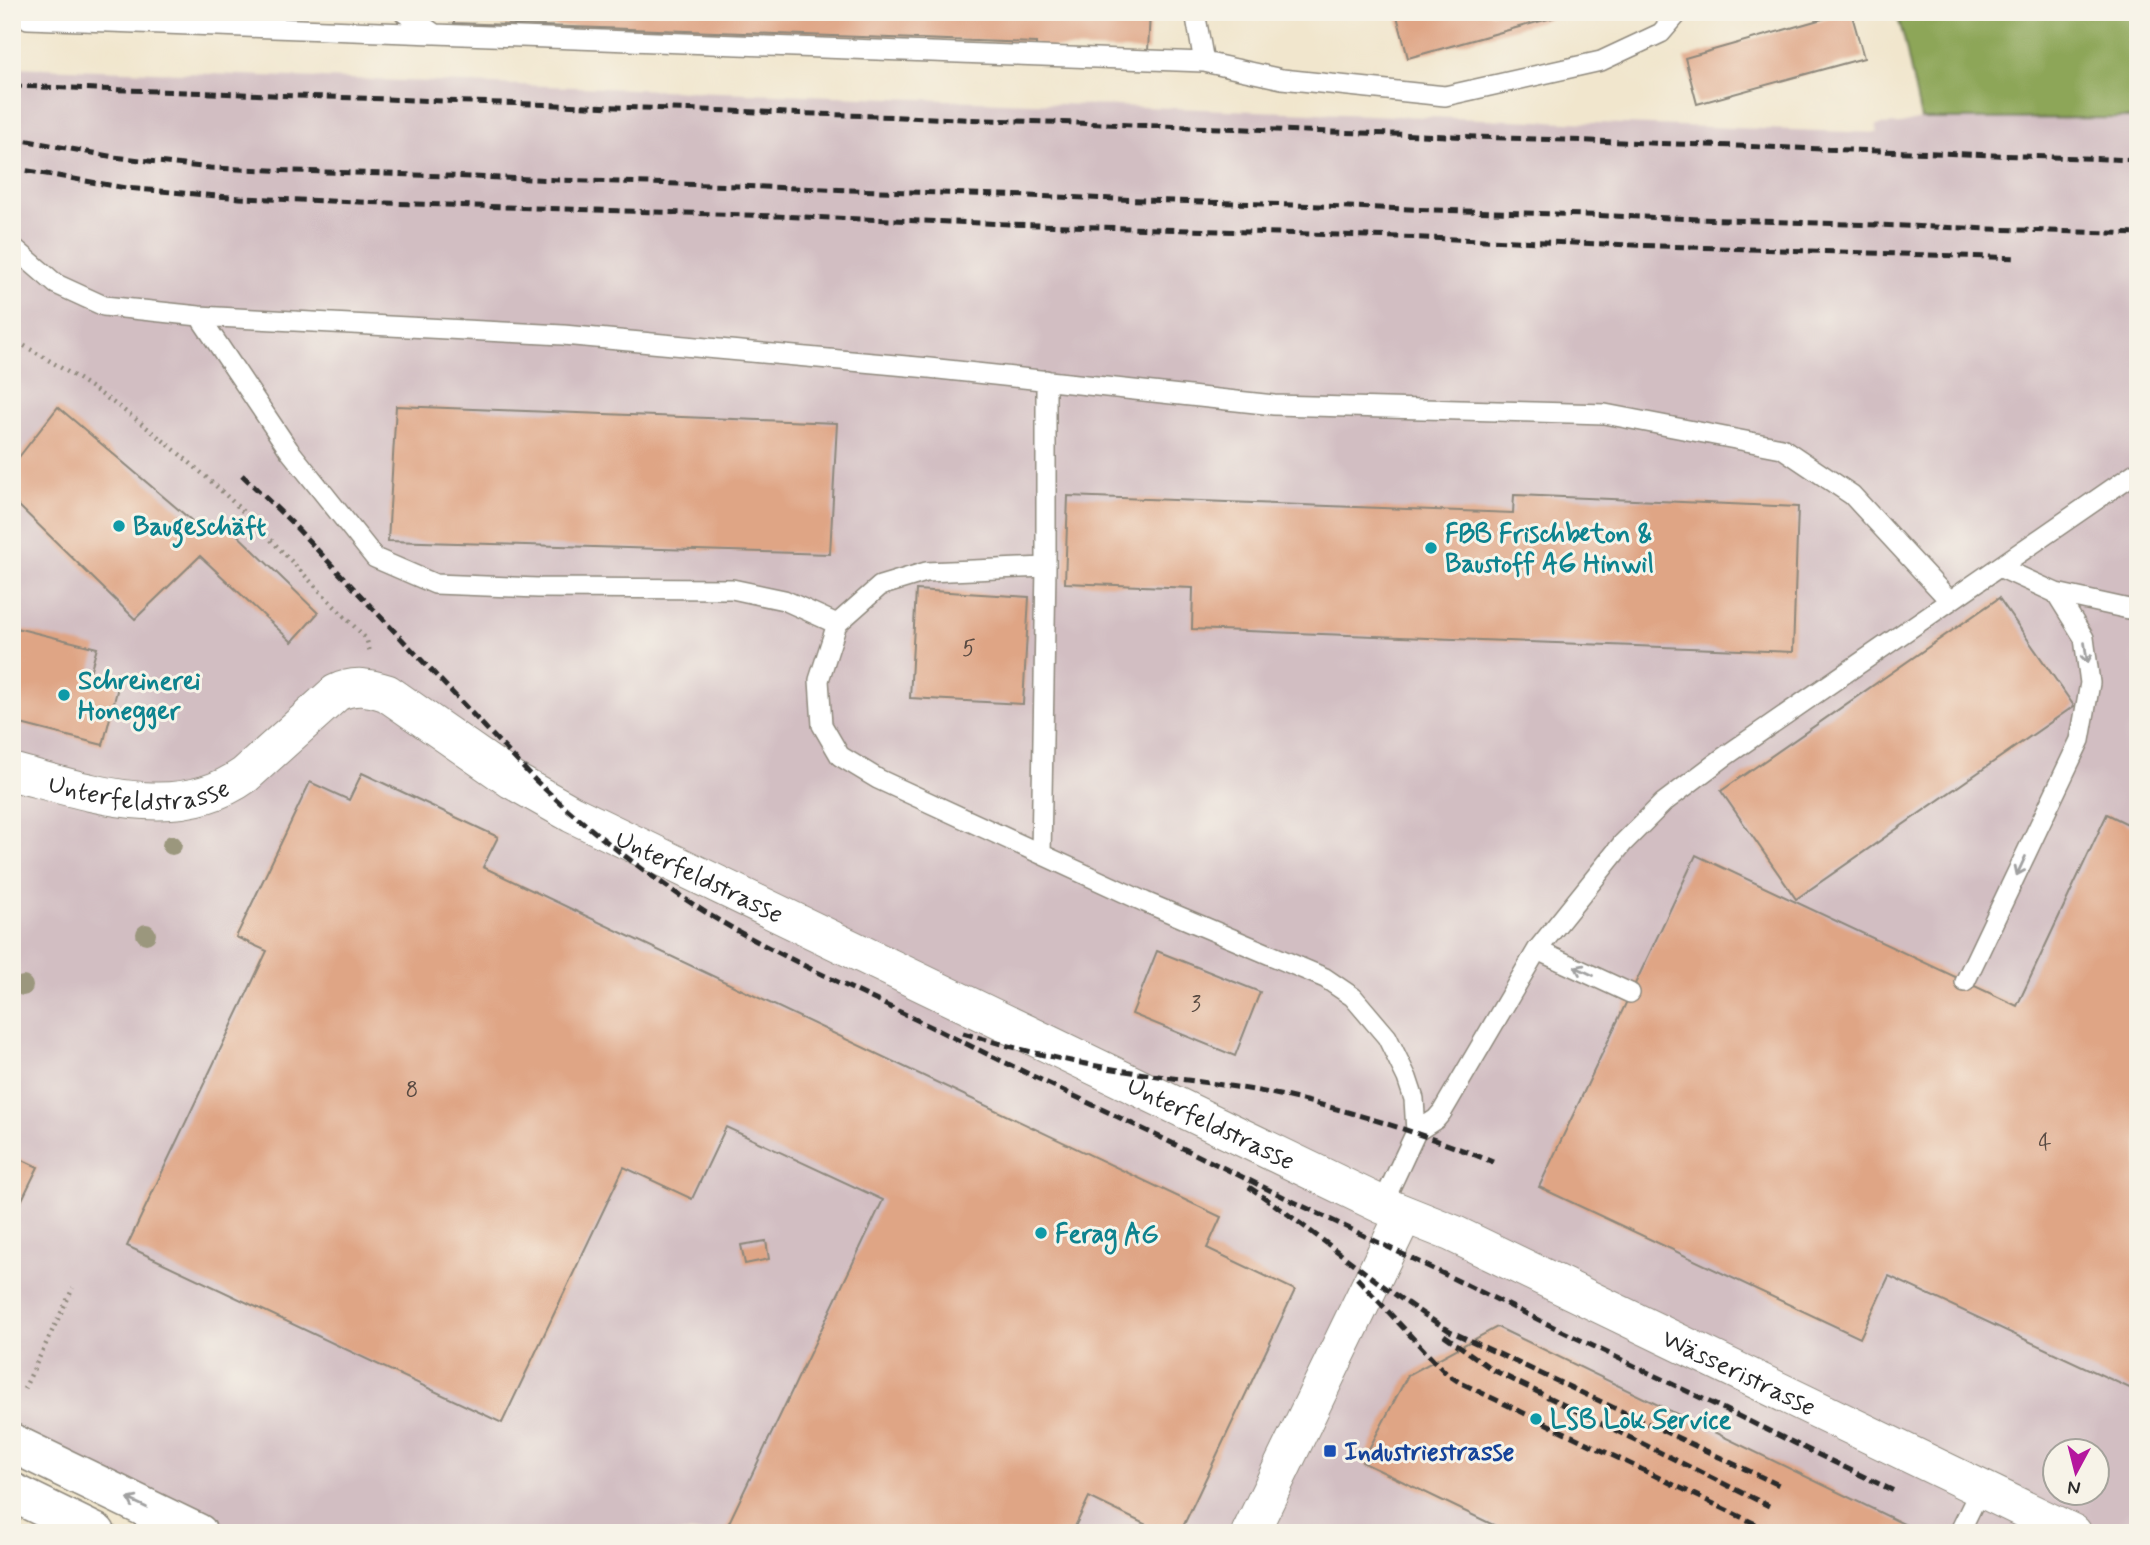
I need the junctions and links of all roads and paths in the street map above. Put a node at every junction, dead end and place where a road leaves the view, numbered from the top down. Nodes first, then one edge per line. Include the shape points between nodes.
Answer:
1 (23, 12) edge
2 (403, 12) edge
3 (1195, 12) edge
4 (1679, 12) edge
5 (435, 34) junction
6 (1204, 62) junction
7 (12, 246) edge
8 (200, 316) junction
9 (12, 339) edge
10 (1046, 380) junction
11 (2138, 471) edge
12 (1045, 567) junction
13 (1999, 567) junction
14 (2056, 593) junction
15 (1950, 601) junction
16 (2138, 611) edge
17 (836, 624) junction
18 (371, 688) junction
19 (12, 772) edge
20 (1041, 855) junction
21 (1537, 950) junction
22 (1965, 982) dead end
23 (1630, 993) dead end
24 (1416, 1132) junction
25 (1393, 1210) junction
26 (73, 1288) dead end
27 (24, 1389) dead end
28 (12, 1443) edge
29 (1981, 1488) junction
30 (12, 1492) edge
31 (96, 1533) edge
32 (198, 1533) edge
33 (1251, 1533) edge
34 (1959, 1533) edge
35 (2073, 1533) edge

1 - 5 lane via 28,19
2 - 5 lane
3 - 6 lane
4 - 6 lane via 1661,33 1601,61 1445,96 1282,79
5 - 6 lane
7 - 8 lane via 56,284 104,306
8 - 10 lane via 563,335
8 - 17 lane via 289,450 375,558 435,584 732,589 784,600
9 - 18 path via 148,428 247,516 363,635 370,655
10 - 12 lane
10 - 15 lane via 1273,405 1605,414 1782,448 1852,495
11 - 13 lane
12 - 17 lane via 926,572 880,586
12 - 20 lane
13 - 14 lane
13 - 15 lane
14 - 16 lane
14 -> 22 lane via 2084,638 2090,683 2080,740
15 - 21 lane via 1663,803 1623,843
17 - 20 lane via 819,680 821,725 840,756 878,779
18 - 19 street, Unterfeldstrasse via 353,687 336,693 245,775 201,795 161,801 127,799
18 - 25 street, Unterfeldstrasse via 393,697 483,761 572,814
20 - 24 lane via 1325,978 1353,997 1399,1058 1414,1099
23 -> 21 lane
21 - 24 lane via 1442,1112
24 - 25 lane
25 - 29 street, Wässeristrasse via 1452,1233
25 - 33 street via 1387,1245
26 - 27 path
32 -> 28 main road
29 - 34 lane
29 - 35 street, Wässeristrasse
30 - 31 main road

